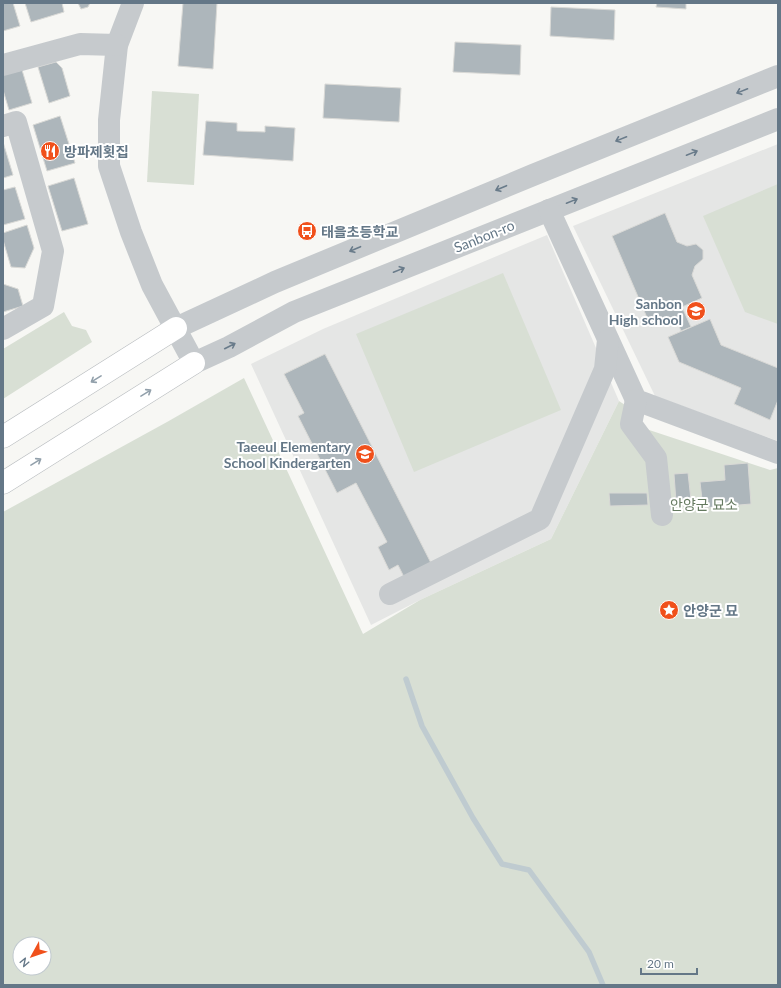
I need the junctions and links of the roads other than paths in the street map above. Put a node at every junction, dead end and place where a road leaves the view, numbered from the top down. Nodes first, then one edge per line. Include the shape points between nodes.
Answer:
1 (133, 3) edge
2 (117, 45) junction
3 (3, 65) edge
4 (778, 76) edge
5 (778, 118) edge
6 (3, 126) edge
7 (549, 210) junction
8 (176, 328) junction
9 (3, 329) edge
10 (608, 340) junction
11 (194, 363) junction
12 (636, 400) junction
13 (3, 437) edge
14 (778, 453) edge
15 (3, 483) edge
16 (662, 515) dead end
17 (390, 594) dead end

1 - 2 street
2 - 3 street via 80,44
2 - 8 street via 109,120 109,166 152,285
4 -> 8 street via 282,279
7 -> 5 street, Sanbon-ro
6 - 9 street via 16,122 53,251 43,306
7 - 10 street
11 -> 7 street, Sanbon-ro via 294,312
8 - 11 street
8 -> 13 highway
10 - 12 street
10 - 17 street via 605,369 540,519
15 -> 11 highway
12 - 14 street
12 - 16 street via 632,424 656,458

